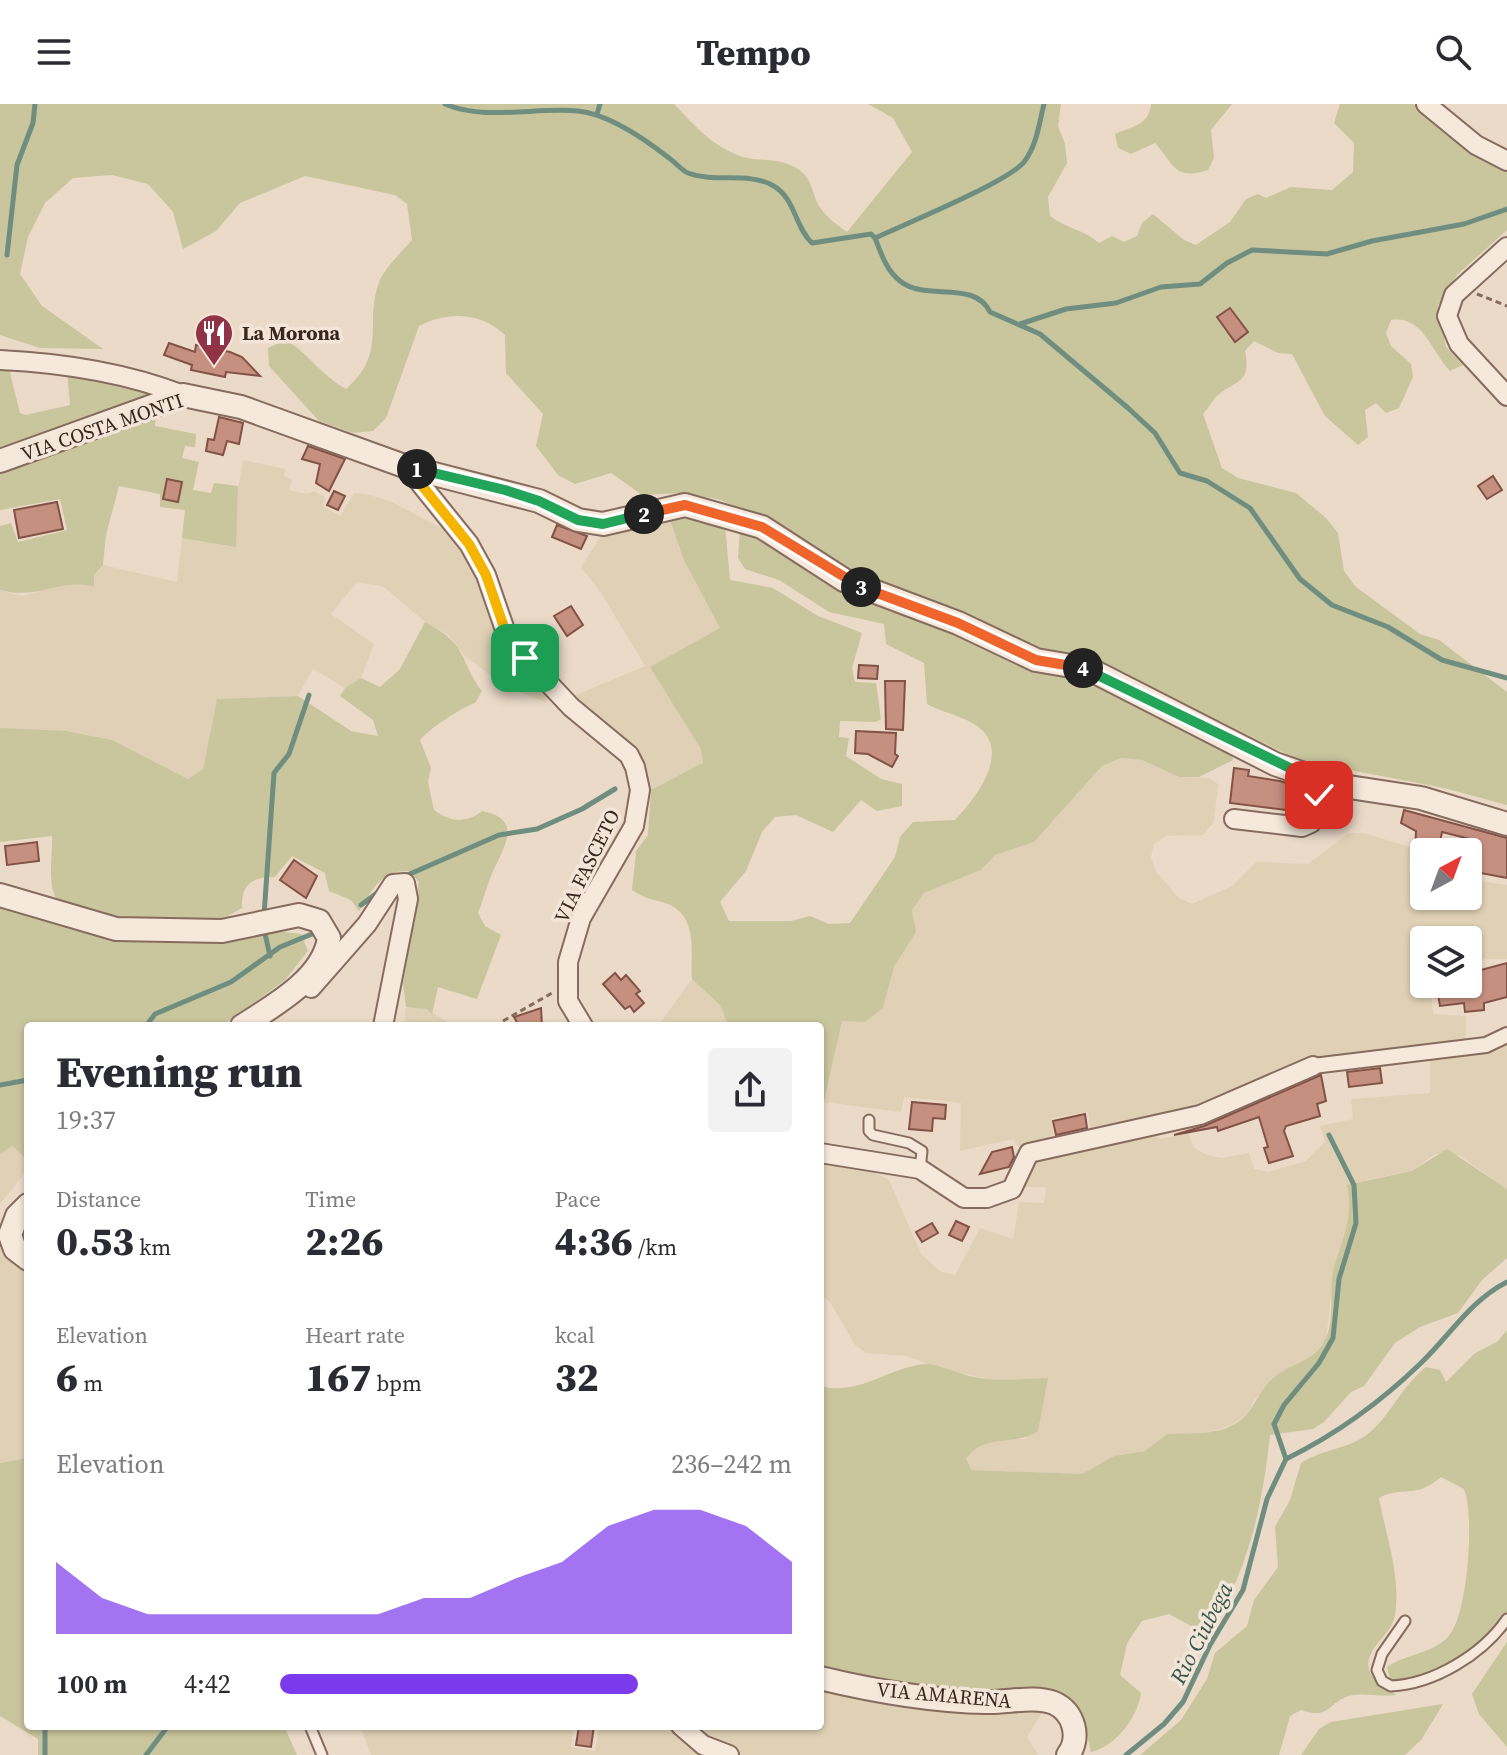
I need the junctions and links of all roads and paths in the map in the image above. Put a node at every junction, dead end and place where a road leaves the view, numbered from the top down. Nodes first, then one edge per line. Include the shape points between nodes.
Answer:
1 (1426, 104) edge
2 (1507, 161) edge
3 (1507, 247) edge
4 (1475, 275) junction
5 (1507, 306) edge
6 (0, 360) edge
7 (183, 395) junction
8 (1507, 396) edge
9 (0, 461) edge
10 (407, 467) junction
11 (1336, 785) junction
12 (1234, 819) dead end
13 (1507, 824) edge
14 (0, 895) edge
15 (566, 979) junction
16 (249, 1021) edge
17 (503, 1021) dead end
18 (384, 1022) edge
19 (581, 1022) edge
20 (1507, 1035) edge
21 (1313, 1066) joint
22 (869, 1120) dead end
23 (824, 1154) edge
24 (920, 1169) junction
25 (24, 1209) edge
26 (24, 1256) edge
27 (1507, 1619) edge
28 (1405, 1621) dead end
29 (824, 1679) edge
30 (312, 1730) edge
31 (686, 1730) edge
32 (322, 1755) edge
33 (729, 1755) edge
34 (1068, 1755) edge

1 - 2 street via 1476,145
3 - 4 street
4 - 5 path via 1477,293
4 - 8 street via 1449,306 1449,328
6 - 7 street via 101,370
7 - 9 street, VIA COSTA MONTI
7 - 10 street, VIA COSTA MONTI via 241,407
10 - 11 street, VIA COSTA MONTI via 505,490 578,520 603,524 685,505 762,527 844,580 958,623 1036,660 1089,669 1275,764
10 - 15 street, VIA FASCETO via 469,544 505,630 525,658 571,707 629,755 635,767 640,790 634,826 581,918
11 - 12 street via 1319,795 1311,823 1302,827
11 - 13 street, VIA COSTA MONTI via 1421,798
14 - 16 street via 116,929 222,931 299,915 319,921 329,938 323,955 285,998
15 - 17 path via 541,1001
15 - 19 street via 568,1001
16 - 18 street via 282,1011 313,986 399,881 408,888 408,899
20 - 21 street via 1486,1045
21 - 24 street via 1200,1115 1029,1153 1017,1184 998,1197 964,1198
22 - 24 lane via 873,1135 922,1151
23 - 24 street
25 - 26 street via 10,1235
27 - 28 lane via 1484,1646 1453,1666 1391,1686 1377,1670
29 - 34 street, VIA AMARENA via 878,1692 1052,1702 1067,1712 1074,1728 1076,1740
30 - 32 lane
31 - 33 street via 703,1745

